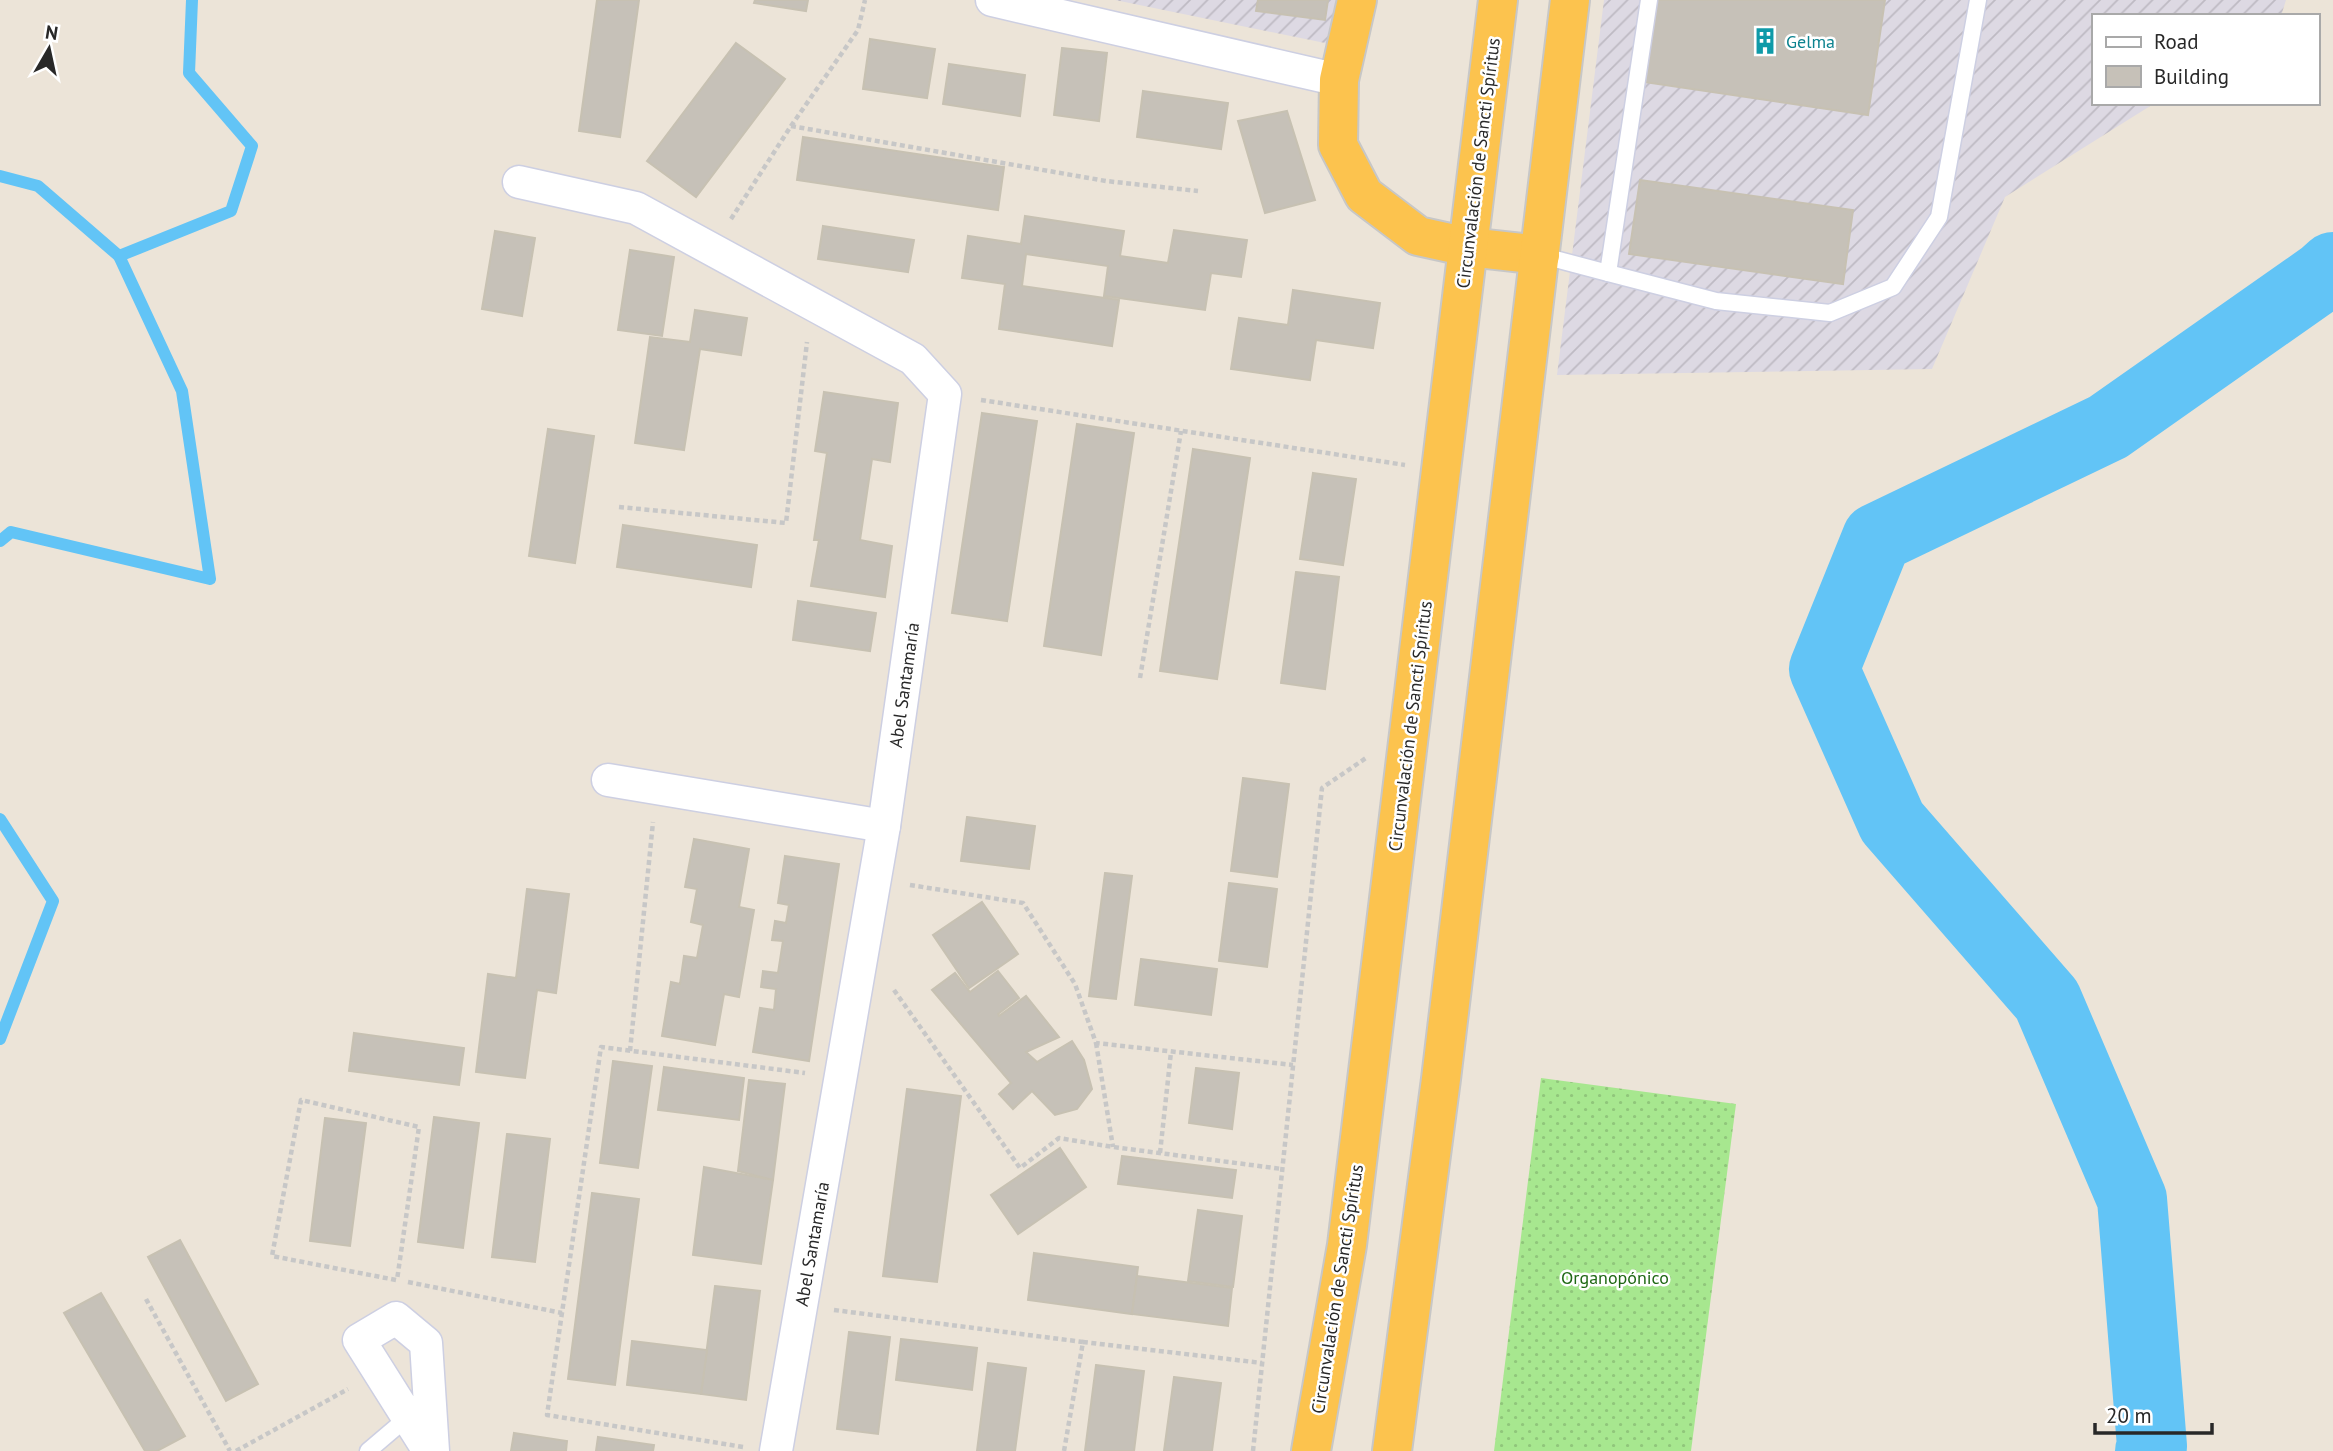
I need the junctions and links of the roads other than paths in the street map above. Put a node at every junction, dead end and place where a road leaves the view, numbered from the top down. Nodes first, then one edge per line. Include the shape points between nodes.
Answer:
1 (992, 0) edge
2 (1357, 0) edge
3 (1498, 0) edge
4 (1570, 0) edge
5 (1649, 0) edge
6 (1979, 0) edge
7 (1339, 79) junction
8 (519, 182) dead end
9 (1468, 247) junction
10 (1540, 256) junction
11 (1608, 273) junction
12 (608, 780) dead end
13 (884, 826) junction
14 (408, 1417) junction
15 (764, 1450) edge
16 (368, 1451) edge
17 (431, 1451) edge
18 (1311, 1451) edge
19 (1392, 1451) edge

1 - 7 street
2 - 7 highway
3 - 9 highway, Circunvalación de Sancti Spíritus
4 - 10 highway
5 - 11 lane
6 - 11 lane via 1939,217 1893,287 1830,313 1716,301
7 - 9 highway via 1338,145 1364,195 1418,236
8 - 13 street, Abel Santamaría via 636,208 913,359 945,394
9 - 10 highway
9 - 18 highway, Circunvalación de Sancti Spíritus via 1347,1245
10 - 11 lane
10 - 19 highway
12 - 13 street
13 - 15 street, Abel Santamaría via 802,1305
14 - 16 lane
14 - 17 street
14 - 17 street via 359,1340 396,1318 426,1343

